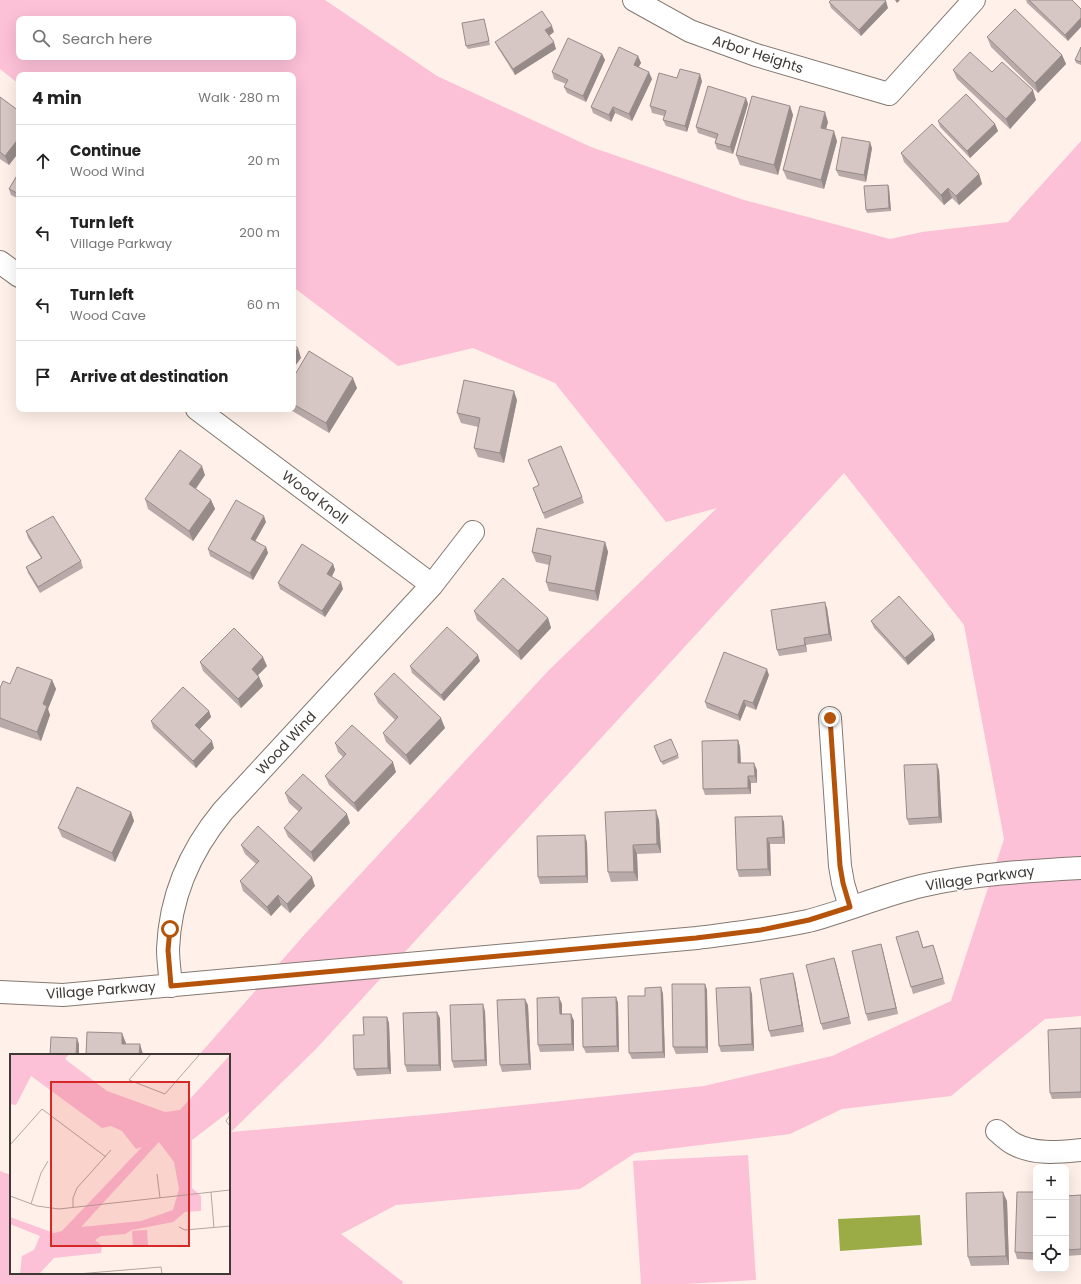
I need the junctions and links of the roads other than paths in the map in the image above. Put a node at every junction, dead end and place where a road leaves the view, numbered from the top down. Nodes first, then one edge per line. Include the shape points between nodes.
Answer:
1 (634, 0) edge
2 (974, 0) edge
3 (0, 262) edge
4 (16, 274) edge
5 (201, 412) edge
6 (473, 532) dead end
7 (432, 585) junction
8 (830, 718) dead end
9 (1081, 868) edge
10 (850, 907) junction
11 (171, 986) junction
12 (0, 992) edge
13 (997, 1131) dead end
14 (1081, 1150) edge

1 - 2 street, Arbor Heights via 690,31 756,55 889,94
3 - 4 street
5 - 7 street, Wood Knoll
6 - 7 street, Wood Wind
7 - 11 street, Wood Wind via 209,828 187,866 173,907 168,950
8 - 10 street via 840,866
9 - 10 street, Village Parkway via 964,877 920,886
10 - 11 street, Village Parkway via 809,920 761,930 704,937
11 - 12 street, Village Parkway via 63,995
13 - 14 street via 1013,1144 1027,1150

